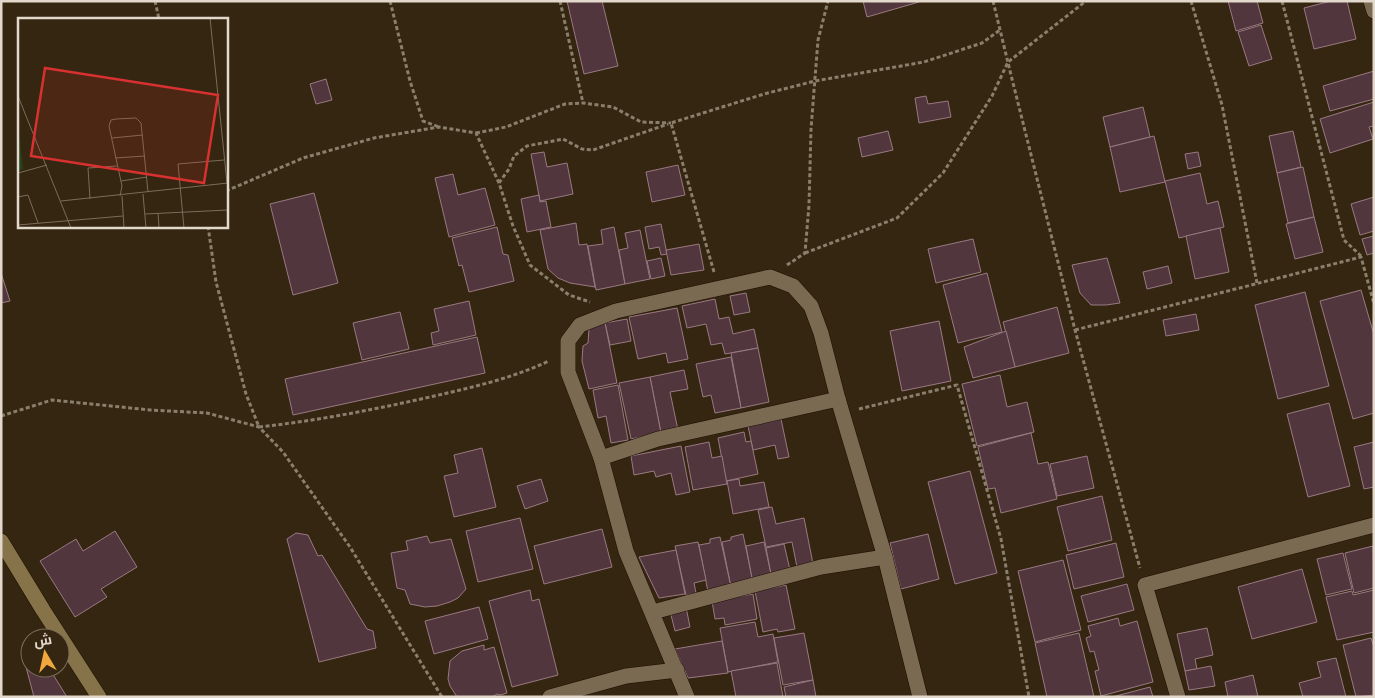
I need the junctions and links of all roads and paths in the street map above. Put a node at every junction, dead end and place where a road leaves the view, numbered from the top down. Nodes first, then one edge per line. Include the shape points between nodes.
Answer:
1 (155, 1) edge
2 (390, 1) edge
3 (560, 1) edge
4 (828, 1) edge
5 (994, 1) edge
6 (1086, 1) edge
7 (1190, 1) edge
8 (1282, 1) edge
9 (1371, 1) edge
10 (1374, 11) edge
11 (159, 18) edge
12 (1000, 30) junction
13 (1008, 62) junction
14 (815, 81) junction
15 (583, 103) junction
16 (671, 123) junction
17 (439, 127) junction
18 (476, 133) junction
19 (499, 183) junction
20 (228, 190) edge
21 (208, 228) edge
22 (805, 253) junction
23 (1361, 257) junction
24 (770, 277) junction
25 (1257, 284) junction
26 (729, 286) junction
27 (1374, 304) edge
28 (616, 311) junction
29 (1075, 330) junction
30 (568, 341) junction
31 (840, 406) junction
32 (1, 416) edge
33 (259, 427) junction
34 (601, 458) junction
35 (1374, 525) edge
36 (1, 541) edge
37 (885, 557) junction
38 (1145, 585) junction
39 (653, 612) junction
40 (677, 670) junction
41 (99, 697) edge
42 (442, 697) edge
43 (550, 697) edge
44 (687, 697) edge
45 (920, 697) edge
46 (1029, 697) edge
47 (1178, 697) edge

1 - 11 path
2 - 17 path via 423,121
3 - 15 path
4 - 14 path via 818,40
5 - 12 path
6 - 13 path
7 - 25 path via 1222,105
8 - 23 path via 1344,240
9 - 10 street
12 - 13 path
12 - 14 path via 982,44 924,62
13 - 22 path via 992,96 943,173 897,218
13 - 29 path
14 - 16 path
14 - 22 path
15 - 16 path via 613,107 641,122
15 - 18 path via 565,104 506,127
16 - 19 path via 593,150 582,149 563,139 527,146 514,156
16 - 26 path via 714,272
17 - 18 path
17 - 20 path via 374,138 303,158
18 - 19 path
19 - 28 path via 530,265 569,295
21 - 33 path via 216,282 246,394
22 - 24 path
23 - 25 path
23 - 27 path
24 - 26 street
24 - 31 street via 793,286 811,306
25 - 29 path
26 - 28 street
28 - 30 street via 580,325
29 - 38 path
30 - 33 path via 557,358 523,374 484,385 350,414
30 - 34 street via 568,372
31 - 34 street via 658,439
31 - 37 street
31 - 46 path via 957,384 1001,539
32 - 33 path via 52,400 207,413
33 - 42 path via 283,452 350,548
34 - 39 street via 626,552
35 - 38 street
36 - 41 street
37 - 39 street via 821,567
37 - 45 street
38 - 47 street
39 - 40 street
40 - 43 street via 626,676
40 - 44 street

